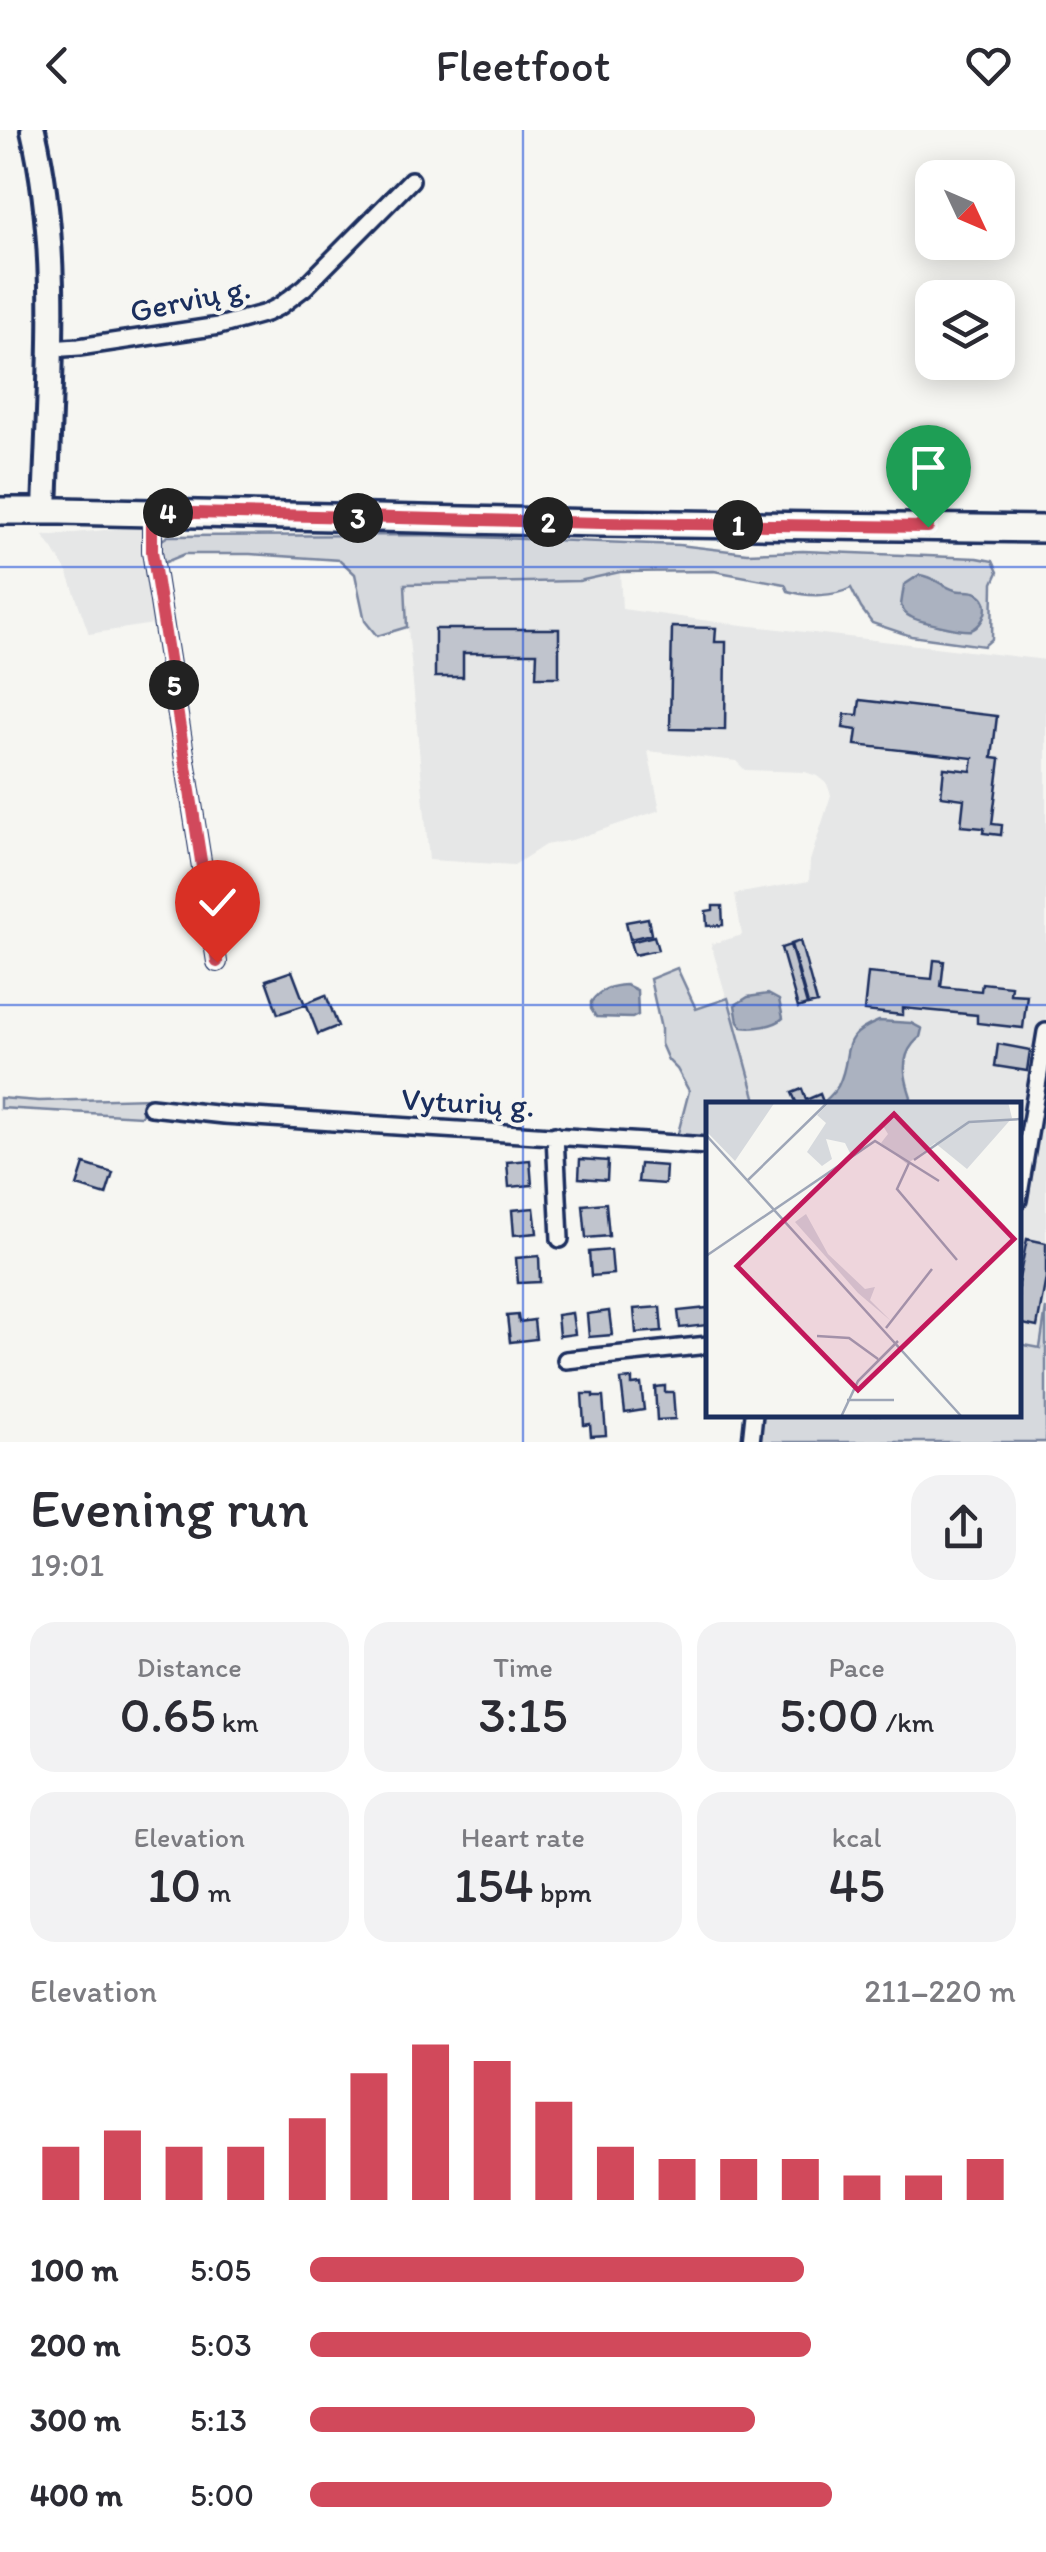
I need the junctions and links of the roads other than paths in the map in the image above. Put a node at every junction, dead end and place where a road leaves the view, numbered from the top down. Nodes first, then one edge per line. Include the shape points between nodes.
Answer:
1 (34, 130) edge
2 (410, 180) dead end
3 (50, 349) junction
4 (0, 512) edge
5 (45, 512) junction
6 (152, 512) junction
7 (1046, 529) edge
8 (217, 962) dead end
9 (1046, 1032) edge
10 (150, 1107) dead end
11 (555, 1135) junction
12 (706, 1146) edge
13 (1021, 1182) edge
14 (560, 1239) dead end
15 (706, 1344) edge
16 (566, 1360) dead end
17 (754, 1417) edge
18 (751, 1442) edge

1 - 3 main road via 50,254
2 - 3 street, Gervių g. via 305,287 266,313 219,326
3 - 5 main road
4 - 5 main road
5 - 6 main road
6 - 7 main road
6 - 8 street via 152,551
9 - 13 street
10 - 11 street, Vyturių g.
11 - 12 street, Vyturių g.
11 - 14 street
15 - 16 street
17 - 18 street

